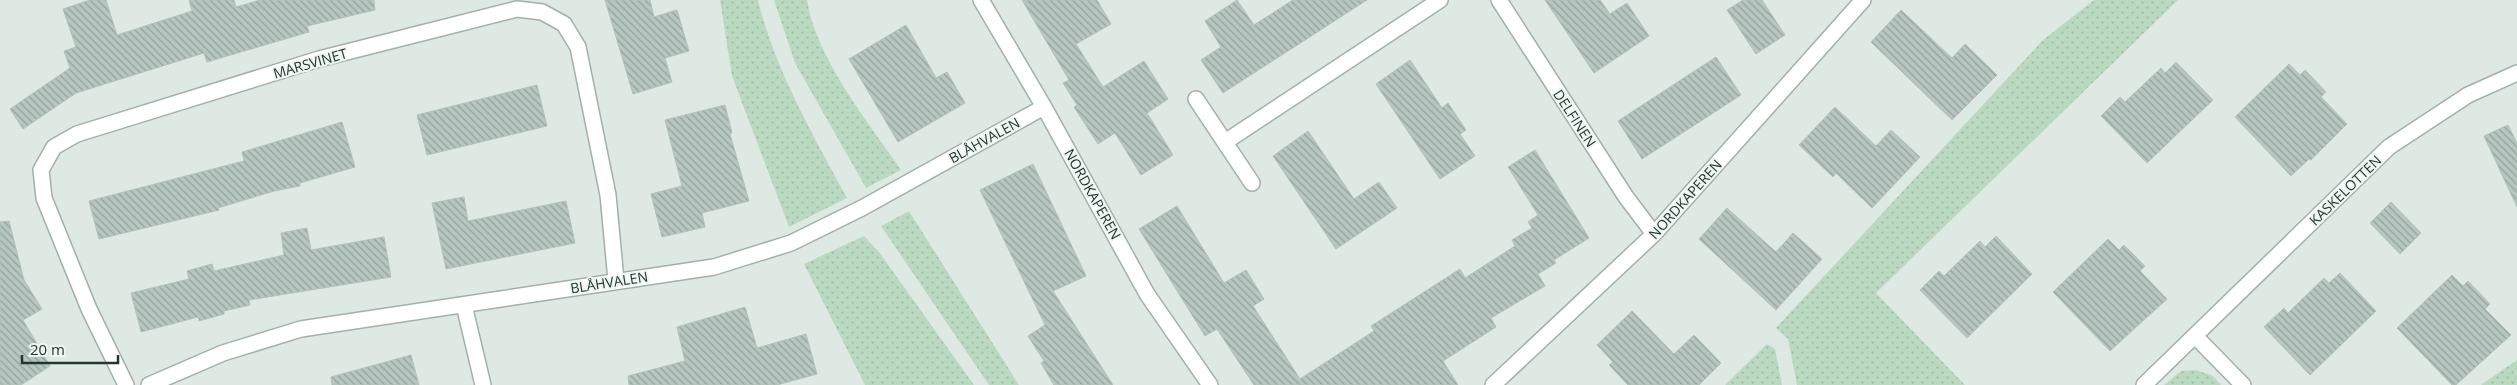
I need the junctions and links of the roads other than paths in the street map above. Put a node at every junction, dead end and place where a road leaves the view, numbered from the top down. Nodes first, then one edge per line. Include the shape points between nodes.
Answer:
1 (981, 0) edge
2 (1440, 0) edge
3 (1499, 0) edge
4 (1862, 0) edge
5 (2517, 73) edge
6 (1196, 99) dead end
7 (1044, 107) junction
8 (1225, 142) junction
9 (1252, 183) dead end
10 (1654, 234) junction
11 (616, 280) junction
12 (464, 305) junction
13 (2195, 336) junction
14 (126, 385) edge
15 (149, 385) edge
16 (483, 385) edge
17 (1210, 385) edge
18 (1493, 385) edge
19 (2144, 385) edge
20 (2243, 385) edge

1 - 7 street, NORDKAPEREN
2 - 8 street
3 - 10 street, DELFINEN via 1626,197
4 - 10 street, NORDKAPEREN
5 - 13 street, KASKELOTTEN via 2468,95 2389,147
6 - 8 street
7 - 11 street, BLÅHVALEN via 791,244 714,267
7 - 17 street, NORDKAPEREN via 1148,294
8 - 9 street
10 - 18 street, NORDKAPEREN
11 - 12 street, BLÅHVALEN
11 - 14 street, MARSVINET via 608,195 578,47 564,24 542,12 518,9 319,60 77,134 54,147 41,170 44,198 89,309
12 - 15 street, BLÅHVALEN via 301,329 223,353
12 - 16 street
13 - 19 street, KASKELOTTEN
13 - 20 street

